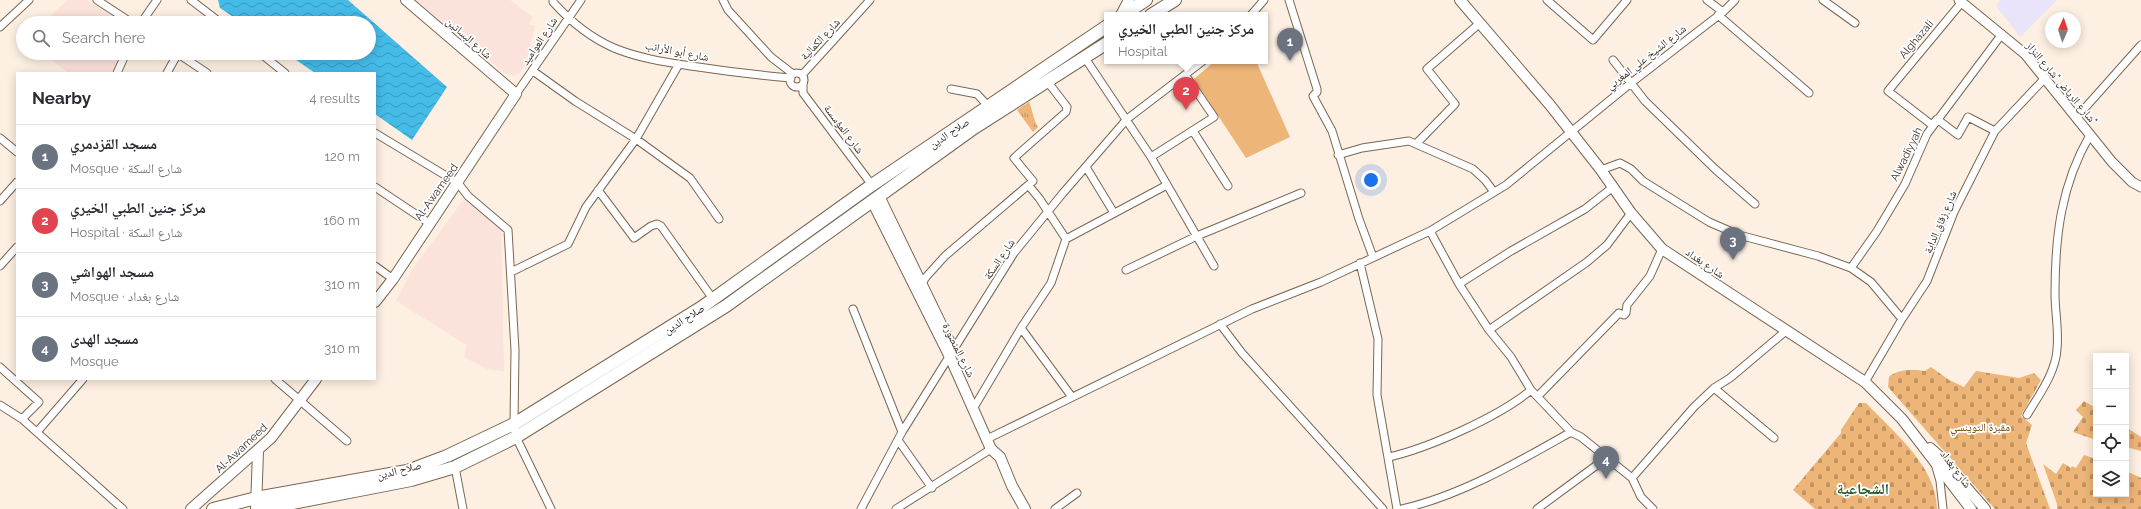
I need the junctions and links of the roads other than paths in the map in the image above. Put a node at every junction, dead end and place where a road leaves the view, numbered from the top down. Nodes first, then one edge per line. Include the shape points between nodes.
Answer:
1 (29, 0) edge
2 (97, 0) edge
3 (157, 0) edge
4 (191, 0) edge
5 (406, 0) edge
6 (553, 0) edge
7 (581, 0) edge
8 (724, 0) edge
9 (870, 0) edge
10 (1129, 0) edge
11 (1146, 0) edge
12 (1175, 0) edge
13 (1264, 0) edge
14 (1289, 0) edge
15 (1460, 0) edge
16 (1547, 0) edge
17 (1627, 0) edge
18 (1707, 0) edge
19 (1735, 0) edge
20 (1824, 0) edge
21 (1960, 1) edge
22 (1123, 12) edge
23 (1127, 12) edge
24 (1156, 12) edge
25 (1254, 12) edge
26 (1721, 14) junction
27 (121, 16) edge
28 (146, 16) edge
29 (212, 16) edge
30 (568, 19) junction
31 (1480, 23) junction
32 (1855, 23) dead end
33 (0, 27) edge
34 (1104, 28) edge
35 (2002, 34) junction
36 (1104, 45) edge
37 (2141, 45) edge
38 (1085, 58) junction
39 (122, 60) edge
40 (174, 60) edge
41 (188, 60) edge
42 (269, 60) edge
43 (1613, 60) dead end
44 (679, 64) junction
45 (1200, 64) edge
46 (533, 71) junction
47 (116, 72) edge
48 (168, 72) edge
49 (206, 72) edge
50 (284, 72) edge
51 (802, 75) junction
52 (792, 76) junction
53 (1186, 76) junction
54 (2045, 78) junction
55 (1047, 81) junction
56 (1631, 83) junction
57 (803, 84) junction
58 (951, 89) dead end
59 (1809, 93) dead end
60 (516, 94) junction
61 (989, 107) junction
62 (2076, 118) junction
63 (1127, 119) junction
64 (1937, 119) junction
65 (1193, 131) junction
66 (1995, 131) junction
67 (1571, 132) junction
68 (376, 134) edge
69 (2090, 134) junction
70 (0, 138) edge
71 (636, 139) junction
72 (1416, 144) junction
73 (16, 151) edge
74 (1338, 155) junction
75 (1151, 157) junction
76 (1086, 167) junction
77 (1602, 170) junction
78 (16, 183) edge
79 (458, 183) junction
80 (1167, 185) junction
81 (1029, 186) junction
82 (1228, 186) dead end
83 (1613, 187) junction
84 (2141, 187) edge
85 (376, 188) edge
86 (598, 190) junction
87 (1494, 192) junction
88 (1301, 193) dead end
89 (874, 194) junction
90 (0, 201) edge
91 (1755, 204) dead end
92 (1048, 212) junction
93 (1114, 213) junction
94 (1631, 213) junction
95 (718, 218) dead end
96 (429, 222) junction
97 (1430, 231) junction
98 (1197, 236) junction
99 (1066, 239) junction
100 (16, 248) edge
101 (1662, 249) junction
102 (1373, 257) junction
103 (1360, 263) junction
104 (0, 266) edge
105 (1214, 266) dead end
106 (376, 267) edge
107 (1851, 268) junction
108 (1126, 270) dead end
109 (510, 272) junction
110 (393, 278) junction
111 (1459, 284) junction
112 (920, 288) junction
113 (713, 299) junction
114 (376, 301) edge
115 (853, 309) dead end
116 (1902, 319) junction
117 (1220, 324) junction
118 (1022, 328) junction
119 (1489, 330) junction
120 (1786, 330) junction
121 (952, 354) junction
122 (0, 367) edge
123 (82, 380) edge
124 (276, 380) edge
125 (315, 380) edge
126 (1865, 382) junction
127 (1714, 388) junction
128 (1531, 390) junction
129 (1538, 396) junction
130 (1072, 397) junction
131 (300, 400) junction
132 (0, 405) edge
133 (975, 406) junction
134 (2027, 415) dead end
135 (22, 419) junction
136 (514, 424) junction
137 (37, 432) junction
138 (902, 432) junction
139 (1571, 432) junction
140 (1913, 434) junction
141 (516, 437) junction
142 (990, 438) junction
143 (1774, 438) dead end
144 (898, 440) junction
145 (347, 441) dead end
146 (991, 449) junction
147 (258, 451) junction
148 (1000, 457) junction
149 (1389, 457) junction
150 (1605, 459) junction
151 (1935, 461) junction
152 (455, 467) junction
153 (1632, 478) junction
154 (932, 488) junction
155 (1077, 493) dead end
156 (256, 504) edge
157 (1967, 506) edge
158 (1381, 507) edge
159 (123, 509) edge
160 (191, 509) edge
161 (213, 509) edge
162 (262, 509) edge
163 (463, 509) edge
164 (551, 509) edge
165 (861, 509) edge
166 (896, 509) edge
167 (1025, 509) edge
168 (1055, 509) edge
169 (1373, 509) edge
170 (1397, 509) edge
171 (1402, 509) edge
172 (1537, 509) edge
173 (1653, 509) edge
174 (1943, 509) edge
175 (1985, 509) edge

1 - 33 street
2 - 27 street
3 - 28 street
4 - 29 street
5 - 60 main road, شارع البساتين
6 - 30 street, شارع أبو الأرانب
7 - 30 street, شارع العواميد
8 - 52 street via 728,10
9 - 51 street, شارع الكمالية
10 - 22 main road
11 - 23 highway
12 - 24 highway
13 - 25 street
14 - 74 street via 1317,89 1313,96 1332,131
15 - 31 main road, شارع بغداد
16 - 17 street via 1593,40
18 - 26 street
19 - 26 street, شارع الشيخ علي المغربي
20 - 32 street
21 - 35 street, شارع الرياض "شارع النزاز"
21 - 64 street, Alghazali via 1888,91 1932,124
26 - 56 street, شارع الشيخ علي المغربي
26 - 59 street
30 - 44 street, شارع أبو الأرانب via 613,48
30 - 46 street, شارع العواميد
31 - 67 main road, شارع بغداد
31 - 72 street via 1427,70 1455,104
34 - 61 highway, صلاح الدين
35 - 54 street, شارع الرياض "شارع النزاز" via 2025,54
35 - 64 street, Alwadiyyah
36 - 38 highway, صلاح الدين
37 - 62 street
38 - 55 highway, صلاح الدين
38 - 63 street
39 - 47 street
40 - 48 street
41 - 49 street
42 - 50 street
43 - 56 street
44 - 52 street, شارع أبو الأرانب via 742,74
44 - 71 street
45 - 53 street, شارع السكة
46 - 60 street, شارع العواميد
46 - 71 street
51 - 52 street via 798,73
51 - 57 street
52 - 57 street via 794,86
53 - 63 street, شارع السكة
53 - 65 street via 1214,117
54 - 62 street, شارع الرياض "شارع النزاز"
54 - 66 street, شارع زقاق الداية
55 - 81 street via 1066,107 1066,112 1014,158 1033,181
55 - 89 highway, صلاح الدين
56 - 67 street, شارع الشيخ علي المغربي
56 - 91 street via 1645,101
57 - 89 street, شارع المؤسسة via 803,93
58 - 61 street via 977,94
60 - 79 main road, Al-Awameed
61 - 89 highway, صلاح الدين
62 - 69 street, شارع الرياض "شارع النزاز"
63 - 75 street
63 - 76 street, شارع السكة
64 - 66 street via 1958,135 1968,117
64 - 107 street, Alwadiyyah via 1927,134 1905,184
65 - 75 street
65 - 82 street
66 - 116 street, شارع زقاق الداية via 1954,212 1927,281
67 - 77 main road, شارع بغداد
67 - 87 street, شارع الشيخ علي المغربي
68 - 79 street
69 - 84 street, شارع الرياض "شارع النزاز" via 2112,162 2132,182
69 - 134 street via 2076,159 2062,206 2056,256 2058,349 2051,374
70 - 73 street
71 - 86 street
71 - 95 street via 690,178
72 - 74 street via 1408,141 1386,144
72 - 87 street via 1473,169
74 - 102 street
75 - 80 street
76 - 92 street, شارع السكة
76 - 93 street
77 - 83 main road, شارع بغداد
77 - 107 street via 1620,163 1708,222 1739,235 1818,256
78 - 90 street
79 - 96 main road, Al-Awameed
79 - 109 street via 468,196 508,230
80 - 93 street
80 - 98 street
81 - 92 street
81 - 112 street via 945,256
83 - 94 main road, شارع بغداد
83 - 111 street via 1585,209
85 - 96 street
86 - 109 street via 568,244
86 - 113 street via 634,238 651,226 661,226
87 - 97 street, شارع الشيخ علي المغربي
88 - 98 street
89 - 112 main road
89 - 113 highway, صلاح الدين
89 - 141 highway, صلاح الدين via 726,306
92 - 99 street
92 - 121 street, شارع السكة via 1014,253
93 - 99 street
94 - 101 main road, شارع بغداد
94 - 119 street via 1607,245 1587,262
96 - 110 main road, Al-Awameed
97 - 102 street, شارع الشيخ علي المغربي
97 - 111 street
98 - 105 street
98 - 108 street
99 - 118 street via 1051,283
100 - 104 street
101 - 120 main road, شارع بغداد
101 - 129 street via 1650,276 1627,305 1626,313 1619,313
102 - 103 street, شارع الشيخ علي المغربي
103 - 117 street, شارع الشيخ علي المغربي
103 - 149 street via 1378,339 1377,395
106 - 110 street
107 - 116 street via 1871,282
109 - 136 street via 515,350
110 - 114 main road, Al-Awameed
111 - 119 street
112 - 121 main road
113 - 136 highway, صلاح الدين
115 - 138 street
116 - 126 street, شارع زقاق الداية
117 - 130 street, شارع الشيخ علي المغربي
117 - 158 street via 1242,353
118 - 130 street
118 - 133 street
119 - 128 street via 1511,357
120 - 126 main road, شارع بغداد
120 - 127 street via 1730,378
121 - 133 main road
121 - 138 street, شارع السكة
122 - 135 street via 39,402
123 - 137 street
124 - 131 street
125 - 131 main road, Al-Awameed
126 - 140 main road, شارع بغداد via 1902,419
127 - 143 street
127 - 153 street
128 - 129 street
128 - 149 street via 1513,403 1457,432
129 - 139 street
130 - 142 street, شارع الشيخ علي المغربي
131 - 145 street
131 - 147 main road, Al-Awameed
132 - 135 street
133 - 142 main road
135 - 137 street
136 - 141 street
136 - 156 highway, صلاح الدين via 447,456 407,470
137 - 159 street
138 - 144 street, شارع السكة
139 - 150 street via 1581,437
139 - 171 street via 1516,463 1421,504
140 - 151 main road, شارع بغداد
140 - 175 main road via 1939,456
141 - 152 highway, صلاح الدين
141 - 164 street
142 - 146 main road
142 - 148 main road
144 - 154 street
144 - 165 street, شارع السكة
146 - 148 main road
146 - 154 street
147 - 156 main road
147 - 160 main road, Al-Awameed
148 - 167 main road
149 - 170 street
150 - 153 street
150 - 172 street
151 - 157 main road, شارع بغداد
151 - 174 street
152 - 162 highway, صلاح الدين via 410,480
152 - 163 street
153 - 173 street via 1641,496
154 - 166 street
155 - 168 street
156 - 161 highway, صلاح الدين
158 - 169 street

